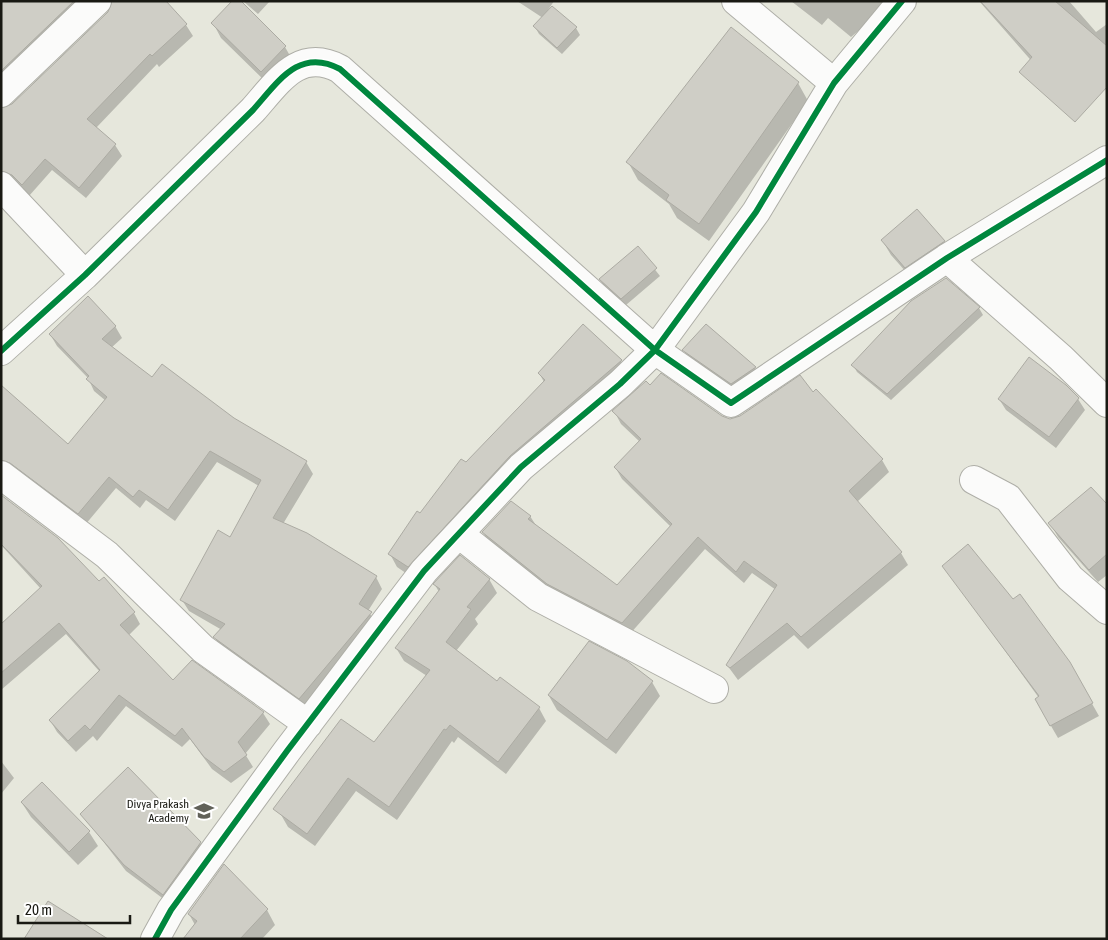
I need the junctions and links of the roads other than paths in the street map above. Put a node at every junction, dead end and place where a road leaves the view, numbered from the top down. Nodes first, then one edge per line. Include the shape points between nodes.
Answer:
1 (97, 1) edge
2 (736, 1) edge
3 (902, 1) edge
4 (834, 83) junction
5 (1, 93) edge
6 (1107, 160) edge
7 (1, 186) edge
8 (947, 258) junction
9 (85, 275) junction
10 (655, 350) junction
11 (1, 351) edge
12 (1107, 403) edge
13 (1, 475) edge
14 (974, 480) dead end
15 (459, 534) junction
16 (1107, 610) edge
17 (714, 688) dead end
18 (308, 724) junction
19 (155, 939) edge

1 - 5 street
2 - 4 street
3 - 4 street
4 - 10 street via 756,212
6 - 8 street
7 - 9 street
8 - 10 street via 731,403
8 - 12 street
9 - 10 street via 275,85 302,63 315,60 340,69
9 - 11 street
10 - 15 street via 620,384 522,466
13 - 18 street via 107,556 202,650
14 - 16 street via 1008,498 1070,578
15 - 17 street via 538,597
15 - 18 street via 424,571
18 - 19 street via 171,910

